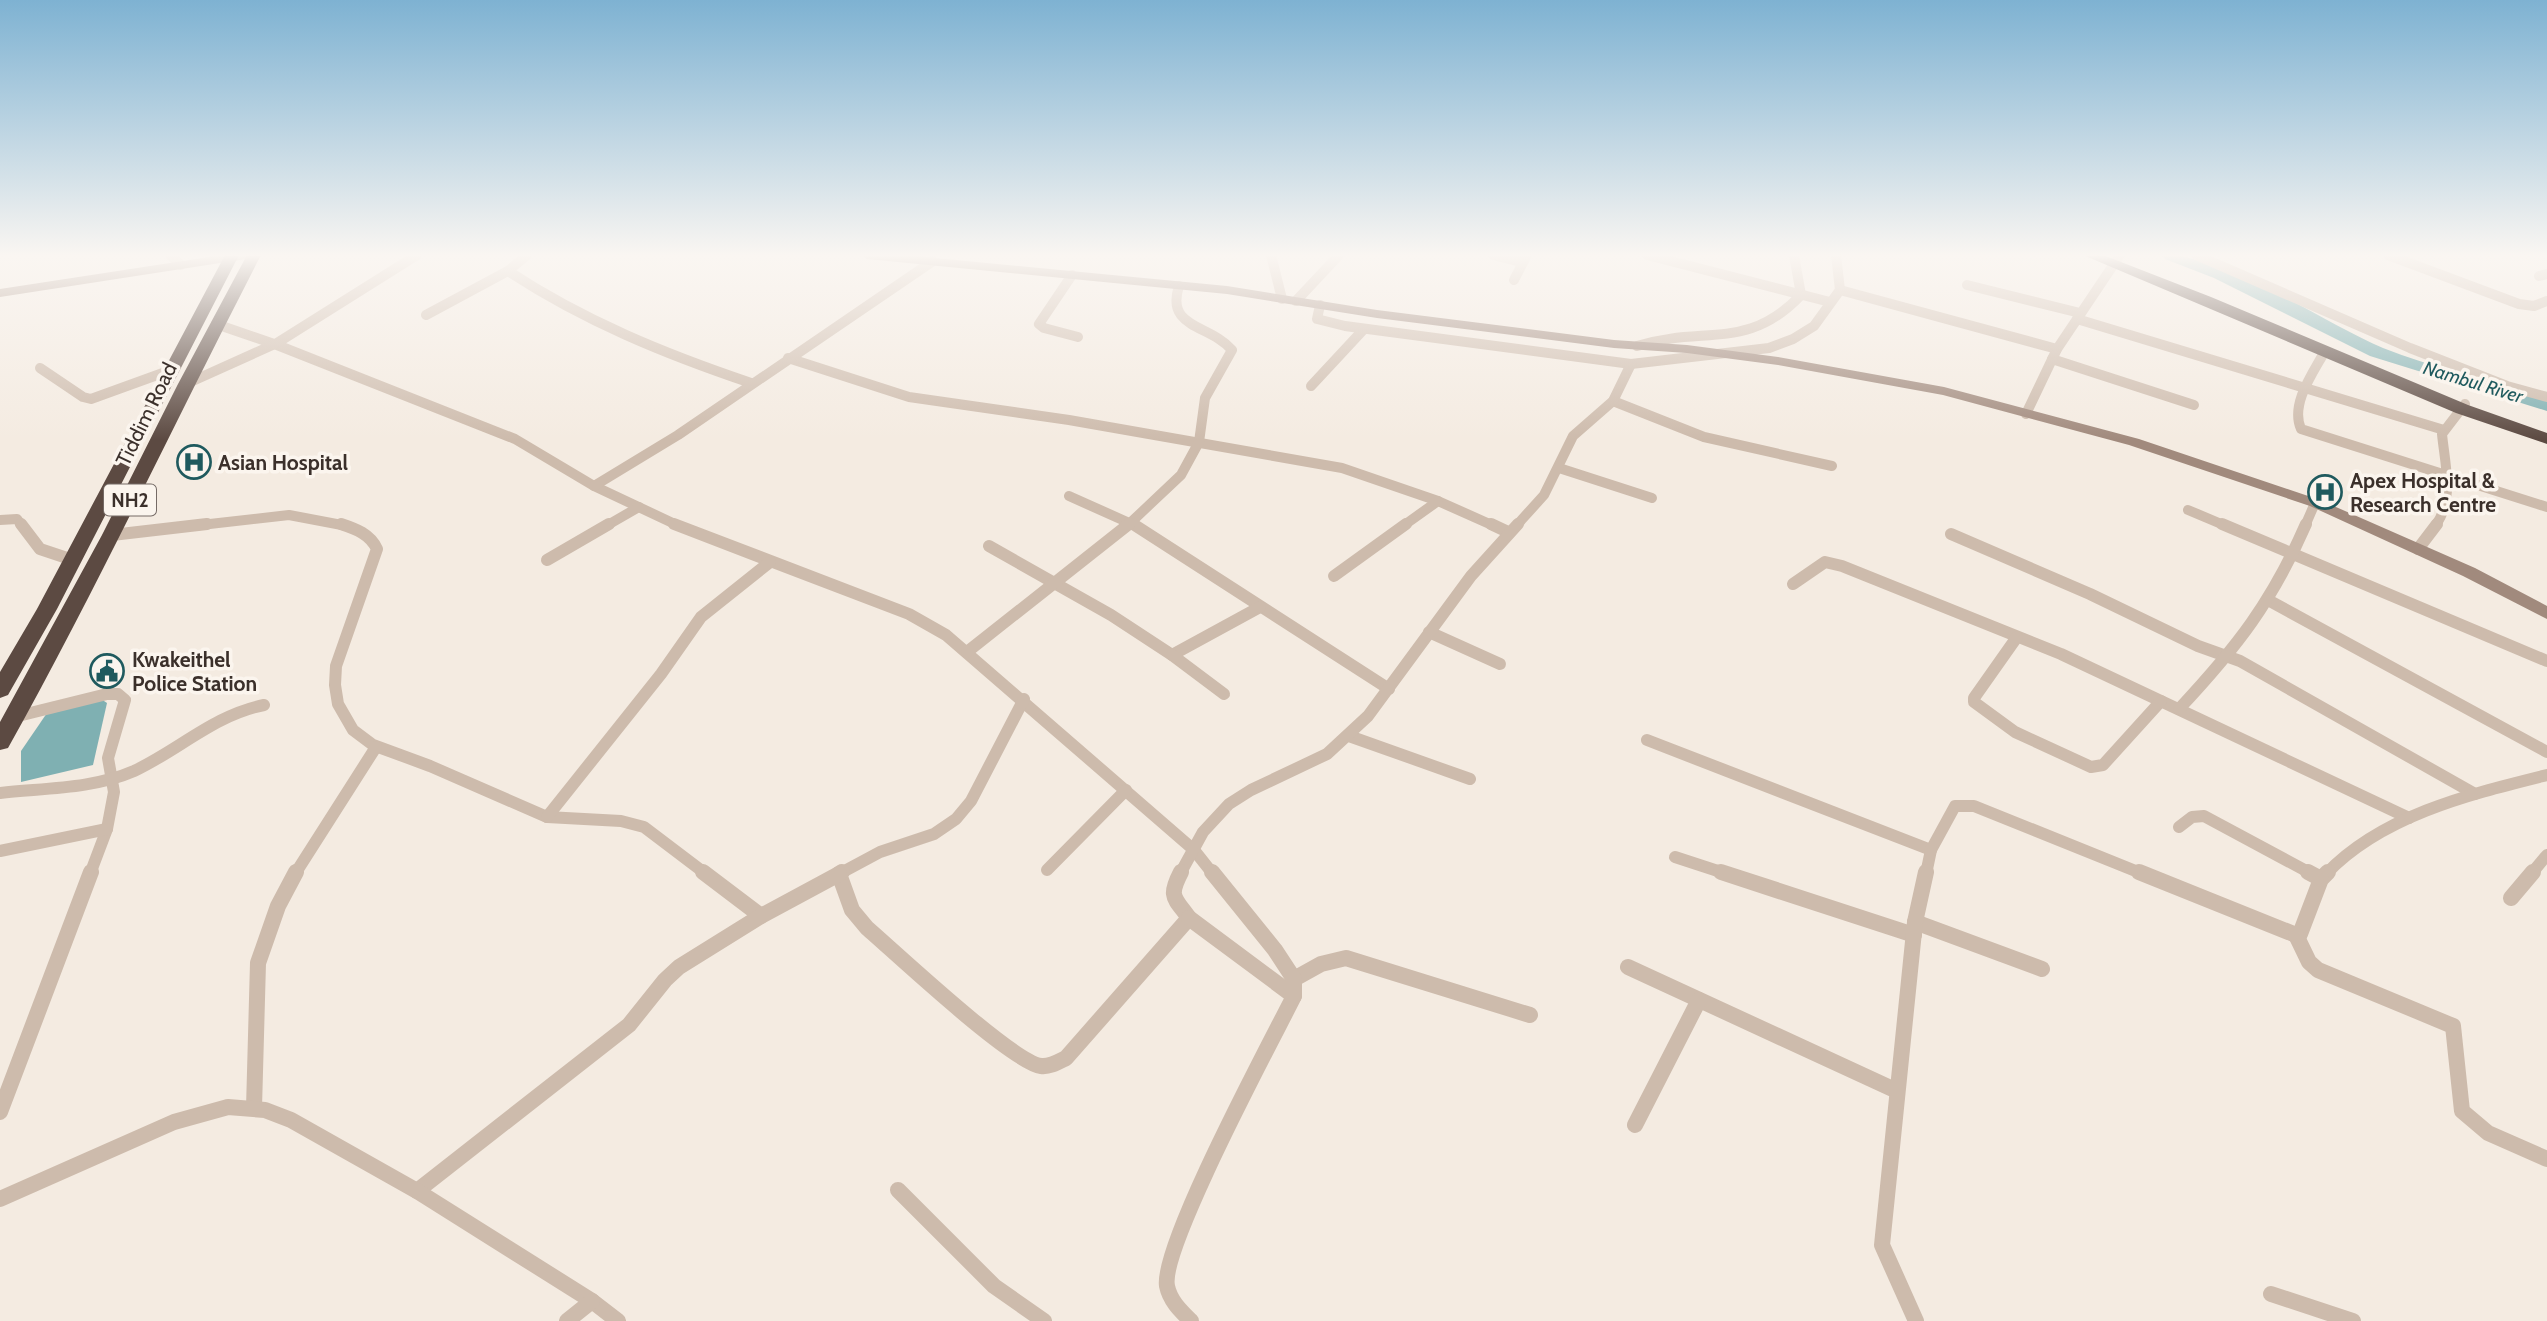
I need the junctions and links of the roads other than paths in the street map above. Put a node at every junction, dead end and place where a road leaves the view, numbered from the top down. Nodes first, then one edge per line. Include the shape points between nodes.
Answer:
1 (2078, 316) edge
2 (202, 317) edge
3 (220, 317) edge
4 (321, 317) edge
5 (586, 317) edge
6 (853, 317) edge
7 (1045, 317) edge
8 (1180, 317) edge
9 (1317, 317) edge
10 (1365, 317) edge
11 (1778, 317) edge
12 (1820, 317) edge
13 (1931, 317) edge
14 (2080, 317) edge
15 (2247, 317) edge
16 (2259, 317) edge
17 (2333, 317) edge
18 (216, 324) junction
19 (1364, 329) junction
20 (1473, 334) junction
21 (1078, 337) dead end
22 (277, 345) junction
23 (1637, 346) junction
24 (2325, 351) junction
25 (1727, 354) junction
26 (2054, 354) junction
27 (788, 358) junction
28 (1631, 365) junction
29 (40, 368) dead end
30 (172, 370) junction
31 (751, 383) junction
32 (186, 384) junction
33 (1311, 386) dead end
34 (2306, 386) junction
35 (2547, 397) edge
36 (1613, 401) junction
37 (2194, 405) dead end
38 (2463, 407) junction
39 (2026, 414) junction
40 (2444, 430) junction
41 (2547, 432) edge
42 (2547, 439) edge
43 (1199, 442) junction
44 (1832, 466) dead end
45 (1559, 468) junction
46 (2446, 473) junction
47 (594, 486) junction
48 (1069, 496) dead end
49 (1652, 498) dead end
50 (1438, 500) junction
51 (2315, 503) junction
52 (639, 507) junction
53 (2547, 507) edge
54 (2188, 510) dead end
55 (0, 520) edge
56 (1131, 523) junction
57 (1508, 532) junction
58 (1951, 534) dead end
59 (113, 535) junction
60 (989, 546) dead end
61 (2418, 549) junction
62 (2292, 554) junction
63 (73, 560) junction
64 (547, 560) dead end
65 (770, 562) junction
66 (1334, 576) dead end
67 (1055, 583) junction
68 (1793, 584) dead end
69 (2268, 600) junction
70 (1260, 607) junction
71 (2547, 613) edge
72 (1429, 632) junction
73 (2017, 637) junction
74 (967, 652) junction
75 (1172, 655) junction
76 (2228, 656) junction
77 (2547, 661) edge
78 (1500, 664) dead end
79 (1389, 689) junction
80 (0, 690) edge
81 (1224, 694) dead end
82 (1024, 699) junction
83 (2161, 701) junction
84 (264, 705) dead end
85 (2179, 709) junction
86 (14, 717) junction
87 (1349, 736) junction
88 (1647, 740) dead end
89 (0, 742) edge
90 (376, 747) junction
91 (2547, 752) edge
92 (2547, 775) edge
93 (111, 778) junction
94 (1470, 779) dead end
95 (1126, 790) junction
96 (0, 793) edge
97 (2475, 794) junction
98 (547, 817) junction
99 (2409, 818) junction
100 (2179, 827) dead end
101 (107, 829) junction
102 (1194, 849) junction
103 (1931, 850) junction
104 (0, 852) edge
105 (2547, 855) edge
106 (1675, 857) dead end
107 (1047, 870) dead end
108 (839, 874) junction
109 (2322, 879) junction
110 (2511, 898) dead end
111 (761, 916) junction
112 (1189, 918) junction
113 (1914, 929) junction
114 (2296, 935) junction
115 (1628, 967) dead end
116 (2042, 969) dead end
117 (1294, 979) junction
118 (1294, 996) junction
119 (1699, 1000) junction
120 (1530, 1015) dead end
121 (1897, 1091) junction
122 (254, 1108) junction
123 (0, 1112) edge
124 (1635, 1125) dead end
125 (2547, 1159) edge
126 (898, 1190) dead end
127 (417, 1191) junction
128 (0, 1199) edge
129 (2271, 1294) dead end
130 (592, 1301) junction
131 (567, 1321) edge
132 (618, 1321) edge
133 (1044, 1321) edge
134 (1191, 1321) edge
135 (1916, 1321) edge
136 (2353, 1321) edge

1 - 26 street
2 - 30 highway, Tiddim Road / NH2
3 - 18 highway, Tiddim Road / NH2
4 - 22 street
5 - 31 street via 609,330
6 - 27 street
7 - 21 street via 1040,324 1044,328
8 - 43 street via 1221,338 1231,350 1205,398
9 - 19 street
10 - 20 street
11 - 23 street via 1728,335 1654,340
12 - 25 street via 1793,339
13 - 26 street
14 - 34 street
15 - 24 highway
16 - 38 highway
17 - 35 street
18 - 22 street
18 - 32 highway, Tiddim Road / NH2
19 - 20 street
19 - 33 street
20 - 23 street
20 - 28 street
22 - 32 street
22 - 47 street via 515,439
23 - 25 street
24 - 34 street
24 - 38 highway
25 - 28 street
25 - 39 street via 1944,391
26 - 37 street
26 - 39 street
27 - 31 street
27 - 43 street via 909,397
28 - 36 street
29 - 30 street via 89,398
30 - 63 highway, Tiddim Road / NH2
31 - 47 street
32 - 59 highway, Tiddim Road / NH2
34 - 40 street
34 - 46 street via 2296,420 2301,429
36 - 44 street via 1704,437
36 - 45 street via 1573,436
38 - 40 street
38 - 41 highway
38 - 42 highway
39 - 51 street via 2134,442
40 - 46 street
43 - 50 street via 1342,468
43 - 56 street via 1181,475
45 - 49 street
45 - 57 street via 1544,495
46 - 53 street
46 - 61 street via 2446,508
47 - 52 street
48 - 56 street
50 - 57 street
50 - 66 street
51 - 61 street
51 - 62 street
52 - 64 street
52 - 65 street
54 - 62 street
55 - 63 street via 17,519 40,549
56 - 67 street
56 - 70 street
57 - 72 street
58 - 76 street
59 - 86 highway, Tiddim Road / NH2
59 - 90 street via 289,514 341,524 373,541 377,552 340,652 336,701 355,733
60 - 67 street
61 - 71 street
62 - 69 street
62 - 77 street
63 - 80 highway, Tiddim Road / NH2
65 - 74 street via 909,614
65 - 98 street via 701,617
67 - 74 street
67 - 75 street
68 - 73 street via 1829,562
69 - 76 street
69 - 91 street
70 - 75 street
70 - 79 street
72 - 78 street
72 - 79 street
73 - 83 street
73 - 83 street via 1973,702 2015,732 2091,767 2103,765
74 - 82 street
75 - 81 street
76 - 85 street
76 - 97 street
79 - 87 street
82 - 95 street
82 - 108 street via 971,801 956,819 934,834 880,852
83 - 85 street
84 - 93 street via 232,714 146,765
85 - 99 street
86 - 89 highway, Tiddim Road / NH2
86 - 93 street via 107,694 123,696 108,758
87 - 94 street
87 - 102 street via 1318,759 1230,803
88 - 103 street
90 - 98 street
90 - 122 street via 312,846 265,939 254,992
92 - 97 street
93 - 96 street
93 - 101 street via 113,806
95 - 102 street
95 - 107 street
97 - 99 street
98 - 111 street via 625,821 644,827
99 - 109 street via 2343,856
100 - 109 street via 2192,817 2204,816
101 - 104 street
101 - 123 street
102 - 112 street via 1172,891
102 - 117 street
103 - 113 street
103 - 114 street via 1955,806 1974,806
105 - 110 street
106 - 113 street
108 - 111 street
108 - 112 street via 852,910 867,928 1008,1049 1038,1066 1066,1058
109 - 114 street
111 - 127 street via 672,973 629,1025
112 - 118 street
113 - 116 street
113 - 121 street
114 - 125 street via 2318,970 2453,1026 2466,1118
115 - 119 street
117 - 118 street
117 - 120 street via 1339,957
118 - 134 street via 1229,1124 1170,1258 1167,1285 1176,1306
119 - 121 street
119 - 124 street
121 - 135 street via 1882,1245
122 - 127 street via 291,1119
122 - 128 street via 228,1107 174,1122
126 - 133 street via 994,1286
127 - 130 street
129 - 136 street
130 - 131 street
130 - 132 street

